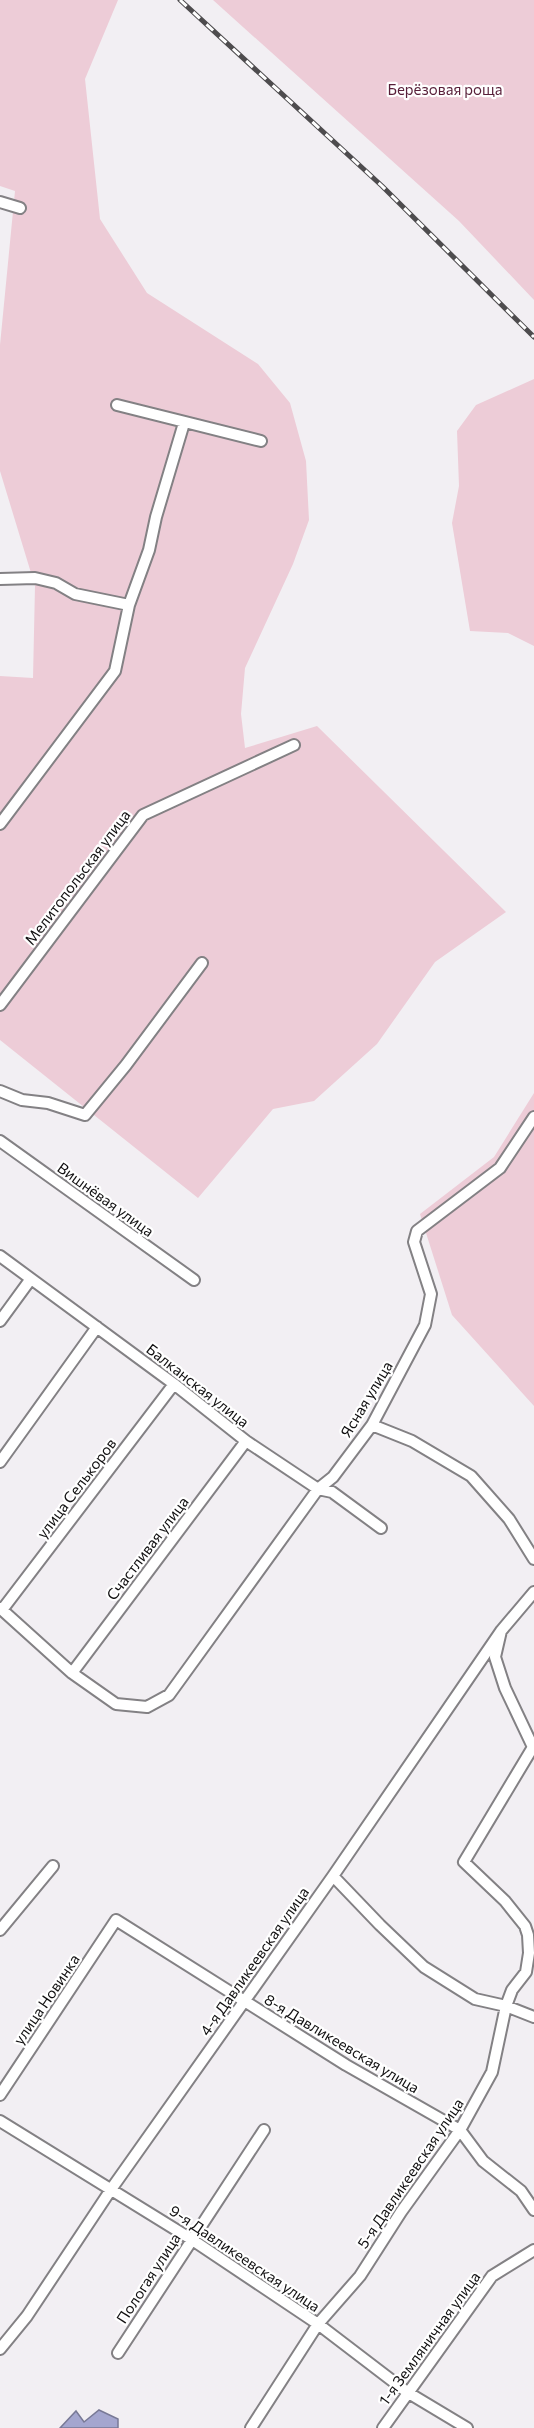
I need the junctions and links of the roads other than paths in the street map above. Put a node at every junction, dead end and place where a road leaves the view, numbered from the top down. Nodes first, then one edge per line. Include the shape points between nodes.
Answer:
1 (0, 202) edge
2 (20, 208) dead end
3 (117, 405) dead end
4 (184, 423) junction
5 (261, 441) dead end
6 (0, 579) edge
7 (129, 606) junction
8 (294, 745) dead end
9 (0, 824) edge
10 (202, 963) dead end
11 (0, 1005) edge
12 (0, 1091) edge
13 (534, 1117) edge
14 (0, 1142) edge
15 (0, 1256) edge
16 (30, 1280) junction
17 (194, 1280) dead end
18 (0, 1321) edge
19 (98, 1327) junction
20 (174, 1384) junction
21 (372, 1425) junction
22 (246, 1441) junction
23 (0, 1462) edge
24 (318, 1489) junction
25 (381, 1528) dead end
26 (534, 1559) edge
27 (534, 1592) edge
28 (1, 1609) edge
29 (501, 1632) junction
30 (72, 1673) junction
31 (53, 1866) dead end
32 (333, 1876) junction
33 (116, 1920) joint
34 (0, 1930) edge
35 (244, 2002) junction
36 (506, 2006) junction
37 (534, 2017) edge
38 (0, 2095) edge
39 (0, 2121) edge
40 (264, 2130) dead end
41 (460, 2130) junction
42 (112, 2188) junction
43 (534, 2210) edge
44 (191, 2239) junction
45 (534, 2250) edge
46 (318, 2324) junction
47 (0, 2349) edge
48 (118, 2353) dead end
49 (407, 2392) junction
50 (251, 2428) edge
51 (383, 2428) edge
52 (467, 2428) edge

1 - 2 street
3 - 4 street
4 - 5 street
4 - 7 street
6 - 7 street via 35,578 56,583 75,594
7 - 9 street via 115,671
8 - 11 street, Мелитопольская улица via 143,814
10 - 12 street via 85,1115
13 - 21 street, Ясная улица via 500,1167 417,1231 414,1242 430,1294 425,1325
14 - 17 street, Вишнёвая улица
15 - 16 street, Балканская улица
16 - 18 street
16 - 19 street, Балканская улица
19 - 20 street, Балканская улица
19 - 23 street
20 - 22 street, Балканская улица
20 - 28 street, улица Селькоров
21 - 24 street, Ясная улица via 333,1477
21 - 26 street via 412,1441 471,1476 509,1519
22 - 24 street, Балканская улица
22 - 30 street, Счастливая улица
24 - 25 street, Балканская улица via 332,1492
24 - 30 street, Ясная улица via 169,1695 147,1707 116,1704
27 - 29 street, 4-я Давликеевская улица
28 - 30 street
29 - 32 street, 4-я Давликеевская улица
29 - 36 street, 5-я Давликеевская улица via 495,1657 533,1747 464,1862 505,1901 528,1935 526,1972
31 - 34 street
32 - 35 street, 4-я Давликеевская улица
32 - 36 street via 424,1967 475,1999
33 - 35 street, 8-я Давликеевская улица
33 - 38 street, улица Новинка
35 - 41 street, 8-я Давликеевская улица via 346,2066
35 - 42 street, 4-я Давликеевская улица
36 - 37 street
36 - 41 street, 5-я Давликеевская улица via 492,2072
39 - 42 street, 9-я Давликеевская улица
40 - 44 street, Пологая улица
41 - 43 street, 8-я Давликеевская улица via 483,2161 521,2191
41 - 46 street, 5-я Давликеевская улица via 360,2276
42 - 44 street, 9-я Давликеевская улица
42 - 47 street, 4-я Давликеевская улица via 27,2316
44 - 46 street, 9-я Давликеевская улица
44 - 48 street, Пологая улица
45 - 49 street, 1-я Земляничная улица via 492,2276
46 - 49 street, 9-я Давликеевская улица
46 - 50 street, 5-я Давликеевская улица
49 - 51 street, 1-я Земляничная улица
49 - 52 street, 9-я Давликеевская улица

